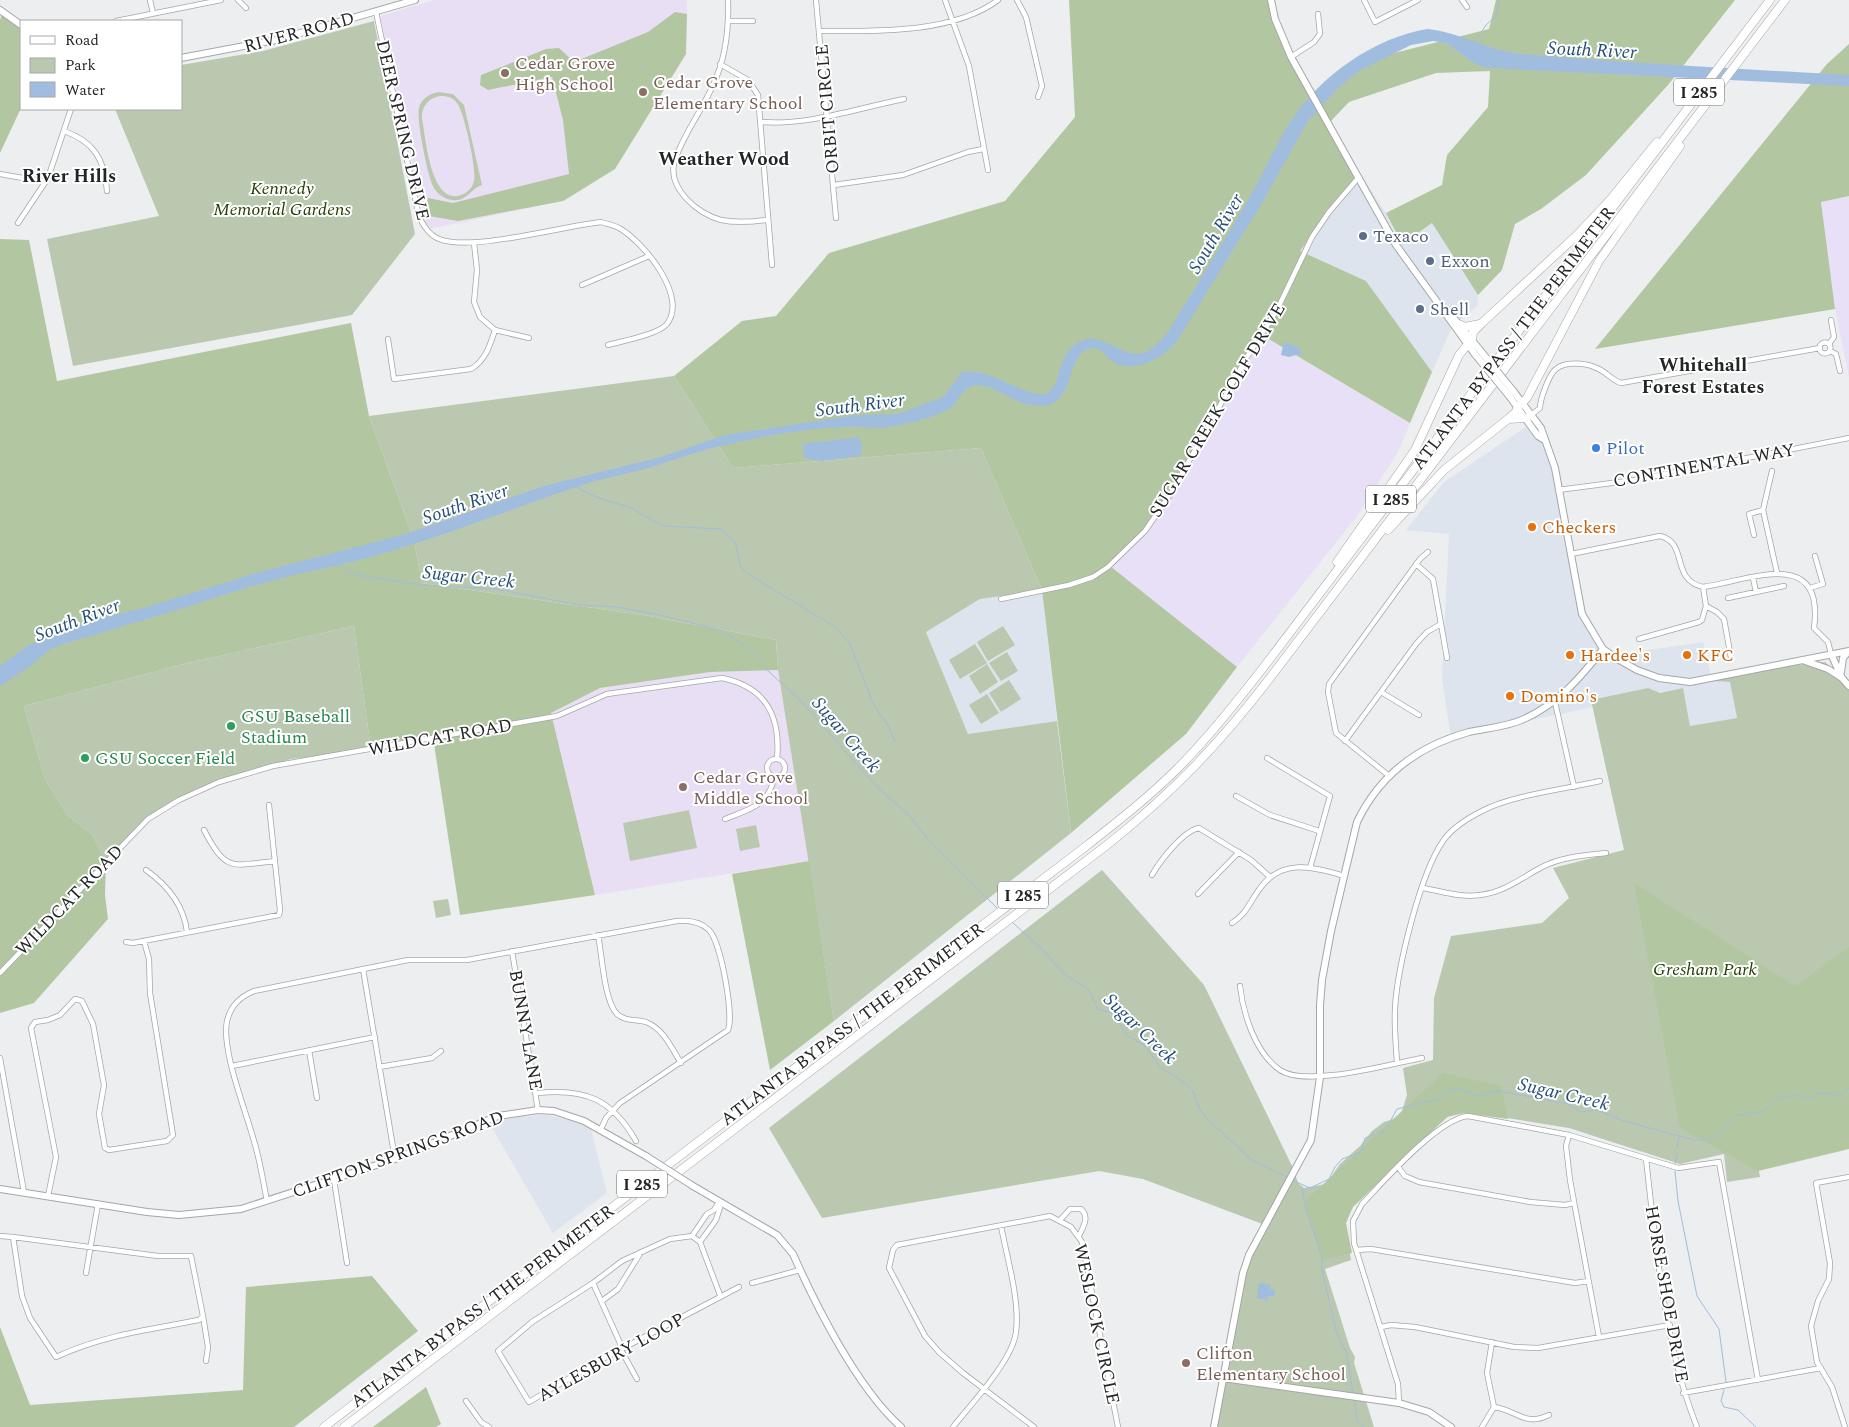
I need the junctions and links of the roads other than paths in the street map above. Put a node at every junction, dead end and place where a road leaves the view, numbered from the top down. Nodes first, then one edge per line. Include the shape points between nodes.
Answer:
1 (150, 0) edge
2 (221, 0) edge
3 (238, 0) edge
4 (415, 0) edge
5 (728, 0) edge
6 (816, 0) edge
7 (945, 0) edge
8 (998, 0) edge
9 (1017, 0) edge
10 (1271, 0) edge
11 (1364, 0) edge
12 (1418, 0) edge
13 (1462, 0) edge
14 (1770, 0) edge
15 (1785, 0) edge
16 (1467, 7) dead end
17 (246, 8) dead end
18 (0, 10) edge
19 (376, 12) junction
20 (153, 13) junction
21 (1318, 14) dead end
22 (121, 20) edge
23 (729, 21) junction
24 (753, 21) dead end
25 (954, 21) junction
26 (20, 24) edge
27 (820, 31) junction
28 (1290, 57) junction
29 (182, 58) edge
30 (720, 64) junction
31 (1719, 88) junction
32 (1038, 97) dead end
33 (904, 99) dead end
34 (71, 110) edge
35 (827, 116) junction
36 (761, 122) junction
37 (1672, 127) junction
38 (64, 130) junction
39 (984, 149) junction
40 (988, 170) dead end
41 (0, 174) edge
42 (1359, 177) junction
43 (45, 182) junction
44 (834, 185) junction
45 (107, 191) dead end
46 (836, 218) dead end
47 (766, 220) junction
48 (18, 223) dead end
49 (474, 243) junction
50 (649, 256) junction
51 (772, 265) dead end
52 (582, 285) dead end
53 (1443, 308) junction
54 (1831, 320) dead end
55 (1482, 323) junction
56 (1458, 324) junction
57 (495, 330) junction
58 (529, 338) dead end
59 (388, 339) dead end
60 (1470, 342) junction
61 (1829, 344) junction
62 (608, 345) dead end
63 (1820, 348) junction
64 (1830, 351) junction
65 (1840, 370) dead end
66 (1520, 404) junction
67 (1529, 417) junction
68 (1508, 419) junction
69 (1849, 438) edge
70 (1772, 471) dead end
71 (1558, 490) junction
72 (1763, 510) junction
73 (1754, 535) dead end
74 (1428, 552) dead end
75 (1571, 554) junction
76 (1816, 556) dead end
77 (1361, 558) junction
78 (1416, 564) junction
79 (1777, 573) junction
80 (1753, 578) junction
81 (1784, 586) dead end
82 (1703, 587) junction
83 (1810, 588) junction
84 (1756, 592) junction
85 (1728, 598) dead end
86 (1001, 599) dead end
87 (1706, 606) junction
88 (1305, 611) junction
89 (1441, 624) junction
90 (1639, 639) dead end
91 (1603, 648) junction
92 (1849, 651) edge
93 (1831, 654) junction
94 (1447, 658) dead end
95 (1731, 658) dead end
96 (1802, 660) junction
97 (1842, 678) junction
98 (1849, 686) edge
99 (1381, 692) junction
100 (1554, 702) junction
101 (1419, 715) dead end
102 (1345, 741) junction
103 (1267, 758) dead end
104 (777, 759) junction
105 (1388, 775) junction
106 (774, 777) junction
107 (1600, 781) dead end
108 (1574, 787) junction
109 (1236, 796) dead end
110 (269, 805) dead end
111 (725, 819) dead end
112 (204, 830) dead end
113 (1319, 831) junction
114 (1238, 852) junction
115 (1606, 853) dead end
116 (274, 861) junction
117 (1310, 868) junction
118 (146, 870) dead end
119 (1152, 875) dead end
120 (1270, 876) junction
121 (1344, 876) junction
122 (1422, 888) junction
123 (1198, 894) dead end
124 (1232, 924) dead end
125 (187, 932) junction
126 (598, 935) junction
127 (144, 941) junction
128 (126, 942) dead end
129 (512, 951) junction
130 (363, 969) junction
131 (0, 973) edge
132 (1240, 986) dead end
133 (375, 1037) junction
134 (309, 1050) junction
135 (441, 1051) dead end
136 (0, 1058) edge
137 (1422, 1058) dead end
138 (1397, 1062) junction
139 (681, 1063) junction
140 (232, 1066) junction
141 (379, 1066) junction
142 (1320, 1077) junction
143 (537, 1093) junction
144 (317, 1098) dead end
145 (614, 1109) junction
146 (538, 1110) junction
147 (601, 1129) junction
148 (1569, 1135) junction
149 (636, 1141) dead end
150 (395, 1159) junction
151 (1646, 1159) junction
152 (1398, 1167) junction
153 (1849, 1177) edge
154 (334, 1180) junction
155 (0, 1189) edge
156 (24, 1192) junction
157 (48, 1196) junction
158 (267, 1201) junction
159 (720, 1203) junction
160 (1574, 1203) junction
161 (98, 1204) junction
162 (1060, 1220) junction
163 (701, 1223) junction
164 (1001, 1226) junction
165 (710, 1229) junction
166 (0, 1236) edge
167 (692, 1236) junction
168 (1079, 1236) junction
169 (13, 1237) junction
170 (700, 1242) junction
171 (91, 1247) junction
172 (1356, 1250) junction
173 (641, 1251) junction
174 (347, 1263) dead end
175 (800, 1270) junction
176 (86, 1273) dead end
177 (1589, 1281) junction
178 (593, 1283) junction
179 (752, 1284) dead end
180 (739, 1287) dead end
181 (720, 1295) junction
182 (602, 1301) junction
183 (203, 1316) junction
184 (1381, 1326) junction
185 (1670, 1326) junction
186 (1599, 1337) junction
187 (1492, 1342) junction
188 (621, 1350) junction
189 (206, 1361) dead end
190 (1821, 1368) junction
191 (1223, 1378) junction
192 (637, 1379) dead end
193 (1758, 1380) junction
194 (983, 1389) junction
195 (1683, 1393) junction
196 (466, 1401) dead end
197 (1399, 1403) junction
198 (1494, 1407) junction
199 (1549, 1414) dead end
200 (324, 1427) edge
201 (344, 1427) edge
202 (489, 1427) edge
203 (901, 1427) edge
204 (953, 1427) edge
205 (1034, 1427) edge
206 (1118, 1427) edge
207 (1214, 1427) edge
208 (1452, 1427) edge
209 (1482, 1427) edge
210 (1697, 1427) edge
211 (1844, 1427) edge

1 - 20 street
2 - 20 street
3 - 17 street
4 - 19 street, RIVER ROAD
5 - 23 street
6 - 27 street, ORBIT CIRCLE
7 - 25 street
8 - 25 street via 976,14
9 - 32 street via 1026,17 1042,86
10 - 28 street
11 - 12 street via 1375,22
13 - 16 street
14 - 37 highway, ATLANTA BYPASS / THE PERIMETER / I 285
15 - 31 highway, ATLANTA BYPASS / THE PERIMETER / I 285
18 - 26 street
19 - 29 street, RIVER ROAD via 276,40
19 - 49 street, DEER SPRING DRIVE via 419,217 424,227 440,240
20 - 22 street
21 - 28 street via 1320,34 1314,42
23 - 24 street
23 - 30 street
25 - 27 street via 874,32
25 - 39 street via 969,66
27 - 35 street, ORBIT CIRCLE
28 - 42 street
30 - 36 street via 737,72 754,88 758,95
30 - 47 street via 714,85 674,161 674,176 682,195 710,216 740,222
31 - 66 highway via 1599,261 1529,393
31 - 77 highway, ATLANTA BYPASS / THE PERIMETER / I 285
33 - 35 street
34 - 38 street
35 - 36 street via 783,124
35 - 44 street, ORBIT CIRCLE
36 - 47 street
37 - 55 highway via 1576,235
37 - 88 highway, ATLANTA BYPASS / THE PERIMETER / I 285
38 - 43 street
38 - 45 street via 83,138 93,147
39 - 40 street
39 - 44 street via 903,175
41 - 43 street
42 - 53 street via 1396,245
42 - 86 street, SUGAR CREEK GOLF DRIVE via 1312,237 1277,310 1171,493 1145,531 1093,577
43 - 48 street
44 - 46 street, ORBIT CIRCLE
47 - 51 street
49 - 50 street, DEER SPRING DRIVE via 601,222 625,232
49 - 57 street via 477,270 474,302 480,317
50 - 52 street
50 - 62 street, DEER SPRING DRIVE via 668,284 672,304 669,320 660,330
53 - 56 street
53 - 60 street via 1443,313
54 - 61 street via 1834,337
55 - 56 highway via 1470,327
55 - 60 highway via 1473,332
56 - 60 street
57 - 58 street
57 - 59 street via 487,353 471,369 394,379
60 - 66 street, bridge
60 - 88 highway via 1459,355 1415,450
61 - 63 street via 1822,343
61 - 64 street
63 - 64 street via 1824,353
63 - 67 street via 1621,383 1588,364 1561,366 1553,372 1540,400 1540,408
64 - 65 street via 1836,354
66 - 67 street
66 - 68 highway
67 - 68 highway
67 - 71 street via 1555,468
68 - 77 highway via 1444,470
69 - 71 street, CONTINENTAL WAY via 1635,480
70 - 72 street
71 - 75 street
72 - 73 street via 1749,514
72 - 79 street
74 - 78 street
75 - 82 street via 1660,536 1674,546 1687,581
75 - 91 street via 1582,614
76 - 83 street via 1823,584
77 - 201 highway, ATLANTA BYPASS / THE PERIMETER / I 285 via 1214,748 1150,810
78 - 89 street via 1433,579
78 - 102 street via 1329,684 1336,733
79 - 80 street
79 - 83 street via 1801,578
80 - 82 street
80 - 84 street
81 - 84 street
82 - 87 street
83 - 93 street via 1816,616 1814,628 1828,643
84 - 85 street
87 - 90 street via 1699,622
87 - 95 street via 1724,619
88 - 200 highway, ATLANTA BYPASS / THE PERIMETER / I 285 via 1225,716 1148,796
89 - 94 street
89 - 99 street via 1427,632
91 - 96 street via 1637,670 1683,682 1699,682
91 - 100 street
92 - 93 street
92 - 97 street via 1841,664
93 - 96 street
93 - 97 street
96 - 97 street
97 - 98 street
99 - 101 street
99 - 102 street
100 - 105 street via 1522,720 1436,743
100 - 108 street
102 - 105 street
103 - 113 street via 1330,796
104 - 106 street via 782,762 784,770 782,775
104 - 106 street via 769,762 766,768
104 - 131 street, WILDCAT ROAD via 777,736 772,714 763,698 736,681 722,678 608,694 558,716 273,766 219,782 179,800 148,819
105 - 121 street via 1357,822
106 - 111 street via 767,798
107 - 108 street
108 - 122 street via 1505,802 1471,817 1444,840
109 - 113 street via 1276,818
110 - 116 street
112 - 116 street via 216,854 229,863
113 - 117 street
114 - 119 street via 1203,829 1196,829 1165,856
114 - 120 street
114 - 123 street
115 - 122 street via 1550,863 1506,889 1493,893 1462,896
116 - 125 street via 279,915
117 - 120 street via 1286,869
117 - 121 street
118 - 125 street via 176,900 184,915
120 - 124 street via 1256,893 1248,910
121 - 142 street via 1322,980
122 - 138 street via 1396,992
125 - 127 street
126 - 129 street
126 - 139 street via 614,1010 626,1019 647,1022 658,1029
126 - 139 street via 686,920 703,925 710,931 717,945 731,1024 724,1035
127 - 128 street
127 - 157 street via 150,959 150,993 173,1135 167,1141 106,1148 99,1114 104,1085 94,1024 82,1001 75,999 60,1015 35,1022 31,1028 56,1156
129 - 130 street via 467,960 416,959
129 - 143 street, BUNNY LANE
130 - 133 street
130 - 140 street via 254,991 239,999 230,1010 227,1023
132 - 142 street via 1244,1014 1260,1048 1280,1070 1298,1076
133 - 134 street
133 - 141 street
134 - 140 street
134 - 144 street
135 - 141 street via 432,1058
136 - 156 street
137 - 138 street
138 - 142 street
139 - 145 street
140 - 158 street
141 - 150 street
142 - 191 street via 1311,1140 1249,1255 1243,1273
143 - 145 street via 574,1092
143 - 146 street, BUNNY LANE
145 - 147 street
145 - 149 street
146 - 147 street, CLIFTON SPRINGS ROAD via 569,1115
146 - 150 street, CLIFTON SPRINGS ROAD via 498,1116
147 - 159 street, CLIFTON SPRINGS ROAD, bridge
148 - 151 street
148 - 152 street via 1459,1117
148 - 160 street via 1567,1156
150 - 154 street, CLIFTON SPRINGS ROAD
151 - 185 street, HORSE SHOE DRIVE via 1657,1257
151 - 193 street via 1678,1168 1719,1162
152 - 160 street via 1405,1176 1419,1182 1530,1202
152 - 172 street via 1357,1209 1352,1228
153 - 190 street via 1816,1183 1830,1263 1829,1278 1811,1326 1817,1362
154 - 158 street, CLIFTON SPRINGS ROAD
154 - 174 street
155 - 156 street, CLIFTON SPRINGS ROAD
156 - 157 street, CLIFTON SPRINGS ROAD
157 - 161 street, CLIFTON SPRINGS ROAD
158 - 161 street, CLIFTON SPRINGS ROAD via 241,1209 180,1215
159 - 163 street
159 - 165 street
159 - 175 street, CLIFTON SPRINGS ROAD via 777,1234 793,1254
160 - 177 street
161 - 171 street
162 - 164 street via 1050,1216
162 - 168 street, WESLOCK CIRCLE
162 - 168 street via 1070,1209 1081,1209 1086,1219
163 - 165 street
163 - 167 street
164 - 194 street via 1017,1315 1016,1334 1009,1354
164 - 194 street via 897,1245 889,1268 925,1336
165 - 170 street
166 - 169 street
167 - 170 street
167 - 173 street, AYLESBURY LOOP via 670,1239
168 - 206 street, WESLOCK CIRCLE
169 - 171 street
169 - 183 street via 22,1296 30,1318 56,1357 107,1338 198,1320
170 - 181 street
171 - 176 street
171 - 183 street via 158,1256 191,1256
172 - 177 street via 1372,1249 1575,1283
172 - 184 street
173 - 178 street, AYLESBURY LOOP
173 - 182 street via 618,1289
175 - 179 street
175 - 203 street, CLIFTON SPRINGS ROAD via 864,1384
177 - 186 street
178 - 182 street
178 - 188 street, AYLESBURY LOOP via 532,1322 498,1351 529,1402
180 - 181 street, AYLESBURY LOOP
181 - 188 street, AYLESBURY LOOP
182 - 188 street
183 - 189 street via 208,1347
184 - 187 street via 1415,1327
184 - 197 street via 1398,1384
185 - 186 street
185 - 195 street, HORSE SHOE DRIVE
186 - 187 street via 1538,1348 1514,1348
187 - 198 street via 1487,1373
188 - 192 street
190 - 193 street
190 - 211 street via 1837,1398
191 - 197 street
191 - 207 street
193 - 195 street
194 - 204 street
194 - 205 street
195 - 210 street, HORSE SHOE DRIVE
196 - 202 street via 481,1422
197 - 208 street via 1429,1412
198 - 199 street via 1529,1420 1538,1420
198 - 209 street

